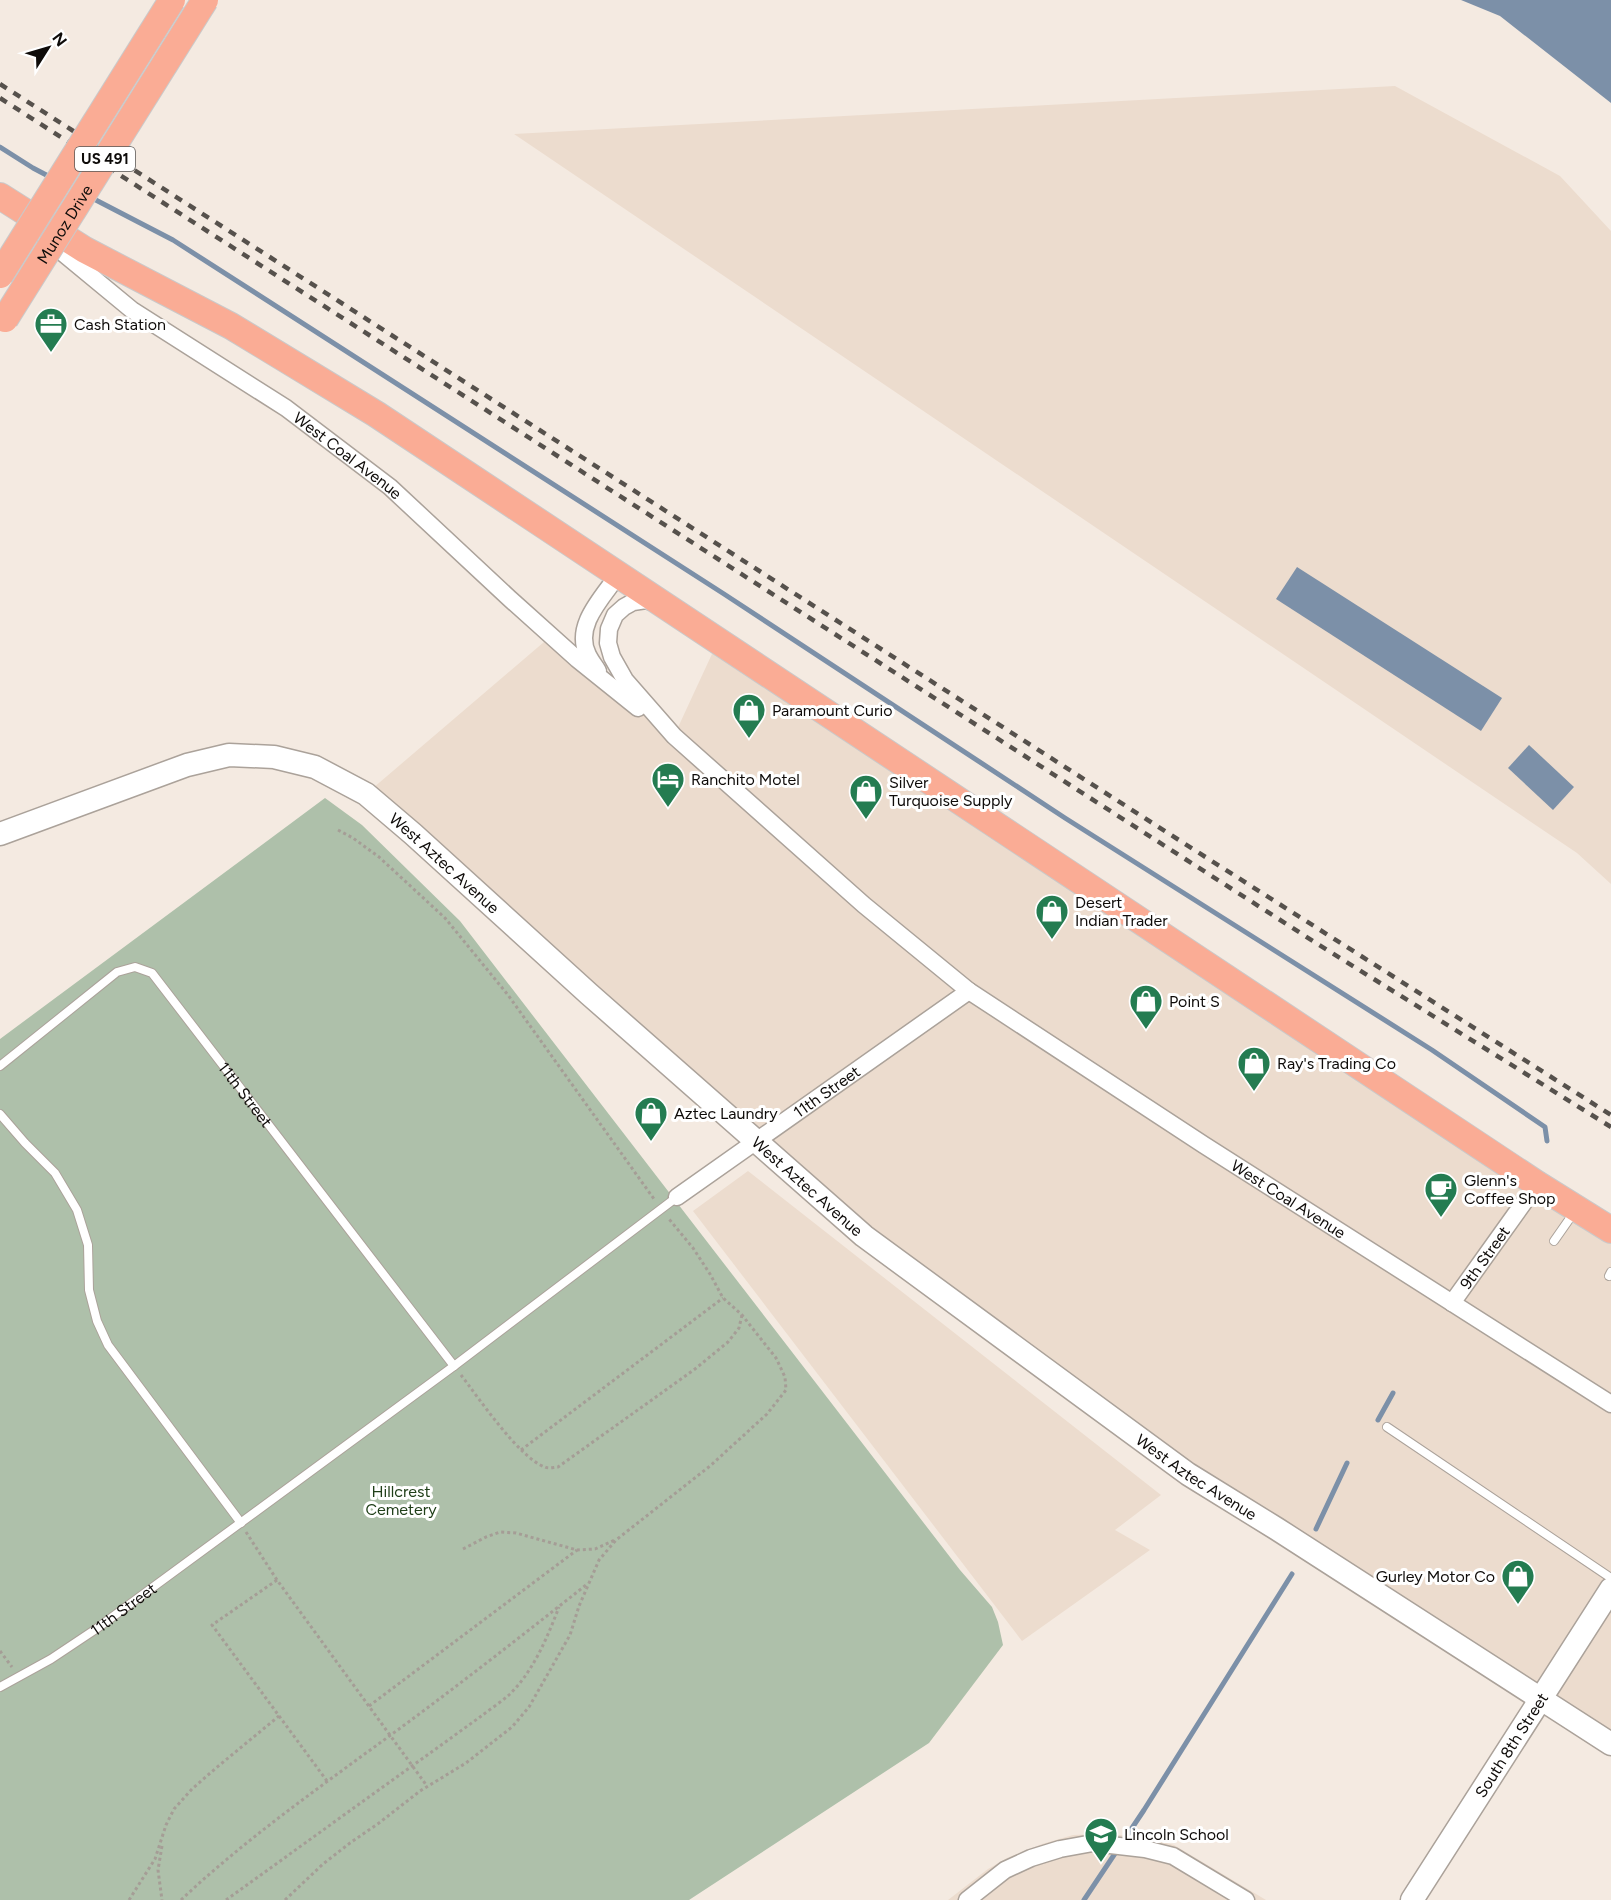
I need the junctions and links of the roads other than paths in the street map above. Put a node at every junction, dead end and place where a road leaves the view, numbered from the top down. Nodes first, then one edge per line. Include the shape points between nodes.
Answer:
1 (172, 0) edge
2 (205, 0) edge
3 (0, 196) edge
4 (0, 201) edge
5 (0, 275) edge
6 (2, 323) edge
7 (618, 574) junction
8 (665, 606) junction
9 (604, 680) junction
10 (674, 736) junction
11 (0, 834) edge
12 (969, 991) junction
13 (0, 1066) edge
14 (0, 1114) edge
15 (756, 1140) junction
16 (1537, 1184) junction
17 (677, 1197) joint
18 (1577, 1209) junction
19 (1611, 1230) edge
20 (1554, 1241) dead end
21 (1452, 1303) junction
22 (454, 1366) junction
23 (1611, 1404) edge
24 (1387, 1427) dead end
25 (241, 1523) junction
26 (1611, 1578) edge
27 (1611, 1589) edge
28 (0, 1687) edge
29 (1541, 1698) junction
30 (1611, 1744) edge
31 (967, 1900) edge
32 (1246, 1900) edge
33 (1412, 1900) edge

1 - 5 main road, Munoz Drive / US 491, bridge
2 - 6 main road, Munoz Drive / US 491, bridge
3 - 7 main road via 85,250 231,326 357,403
4 - 9 street, West Coal Avenue via 132,310 286,408 390,487
7 - 8 main road
7 - 9 street via 591,613 584,632 587,654
8 - 10 street via 646,600 624,607 615,615 608,644 625,680
8 - 16 main road
9 - 10 street, West Coal Avenue
10 - 12 street, West Coal Avenue via 864,905
11 - 15 main road, West Aztec Avenue via 187,765 230,755 274,757 315,766 366,794
12 - 15 street, 11th Street
12 - 21 street, West Coal Avenue
13 - 22 lane, 11th Street via 117,972 135,967 152,973
14 - 25 lane via 55,1173 76,1210 88,1245 89,1290 108,1345
15 - 17 street, 11th Street
15 - 29 main road, West Aztec Avenue via 864,1236 1188,1474
16 - 18 main road
16 - 21 street, 9th Street
17 - 22 lane, 11th Street
18 - 19 main road
18 - 20 lane
21 - 23 street, West Coal Avenue
22 - 25 lane, 11th Street
24 - 26 lane
25 - 28 lane, 11th Street via 96,1629
27 - 29 main road, South 8th Street
29 - 30 main road, West Aztec Avenue
29 - 33 main road, South 8th Street
31 - 32 street via 1005,1870 1031,1858 1093,1843 1173,1856

